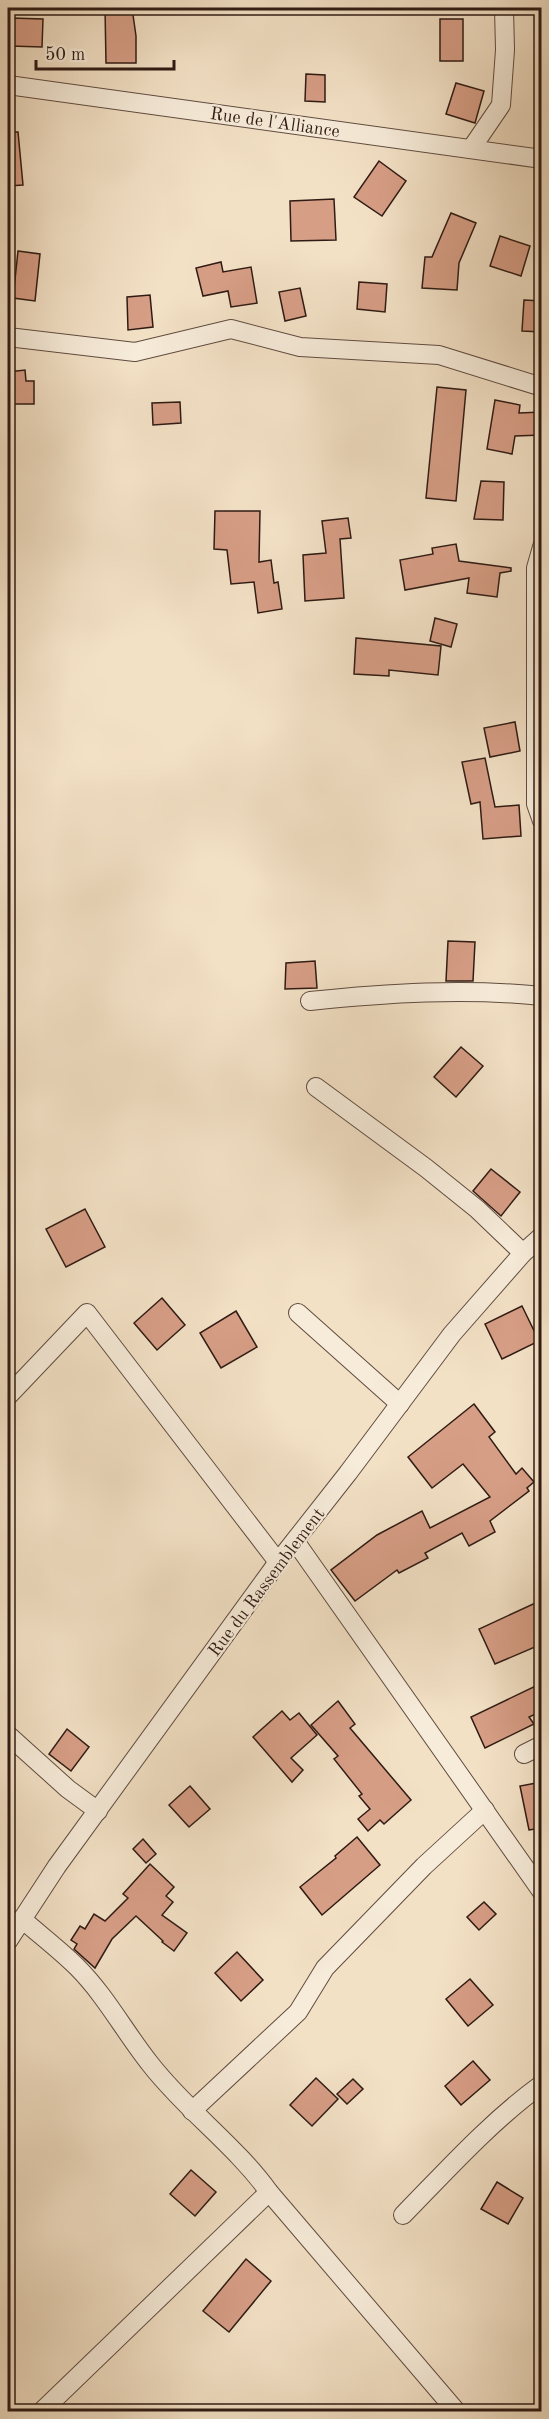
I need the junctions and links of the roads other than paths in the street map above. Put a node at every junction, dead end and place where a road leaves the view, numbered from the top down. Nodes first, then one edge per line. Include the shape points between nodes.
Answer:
1 (504, 8) edge
2 (8, 85) edge
3 (471, 149) junction
4 (542, 159) edge
5 (8, 337) edge
6 (542, 387) edge
7 (542, 547) edge
8 (542, 821) edge
9 (542, 996) edge
10 (310, 1001) dead end
11 (316, 1087) dead end
12 (542, 1236) edge
13 (524, 1253) junction
14 (298, 1313) dead end
15 (8, 1396) edge
16 (400, 1404) junction
17 (294, 1541) junction
18 (278, 1562) junction
19 (8, 1735) edge
20 (542, 1745) edge
21 (524, 1754) dead end
22 (485, 1810) junction
23 (98, 1811) junction
24 (542, 1892) edge
25 (22, 1919) junction
26 (8, 1941) edge
27 (542, 2084) edge
28 (192, 2111) junction
29 (269, 2192) junction
30 (404, 2215) dead end
31 (41, 2412) edge
32 (457, 2412) edge

1 - 3 street via 501,105
2 - 3 street, Rue de l'Alliance
3 - 4 street, Rue de l'Alliance
5 - 6 street via 135,352 231,329 300,347 439,355
7 - 8 street via 536,568 536,804
9 - 10 street via 446,991
11 - 13 street via 426,1168
12 - 13 street, Rue du Rassemblement
13 - 16 street, Rue du Rassemblement via 452,1334
14 - 16 street
15 - 18 street via 87,1313
16 - 17 street, Rue du Rassemblement
17 - 18 street, Rue du Rassemblement
17 - 22 street
18 - 23 street, Rue du Rassemblement
19 - 23 street
20 - 21 street
22 - 24 street
22 - 28 street via 424,1866 325,1968 298,2012
23 - 25 street, Rue du Rassemblement
25 - 26 street, Rue du Rassemblement
25 - 28 street via 78,1968 151,2065
27 - 30 street via 509,2108
28 - 29 street via 250,2166
29 - 31 street
29 - 32 street

